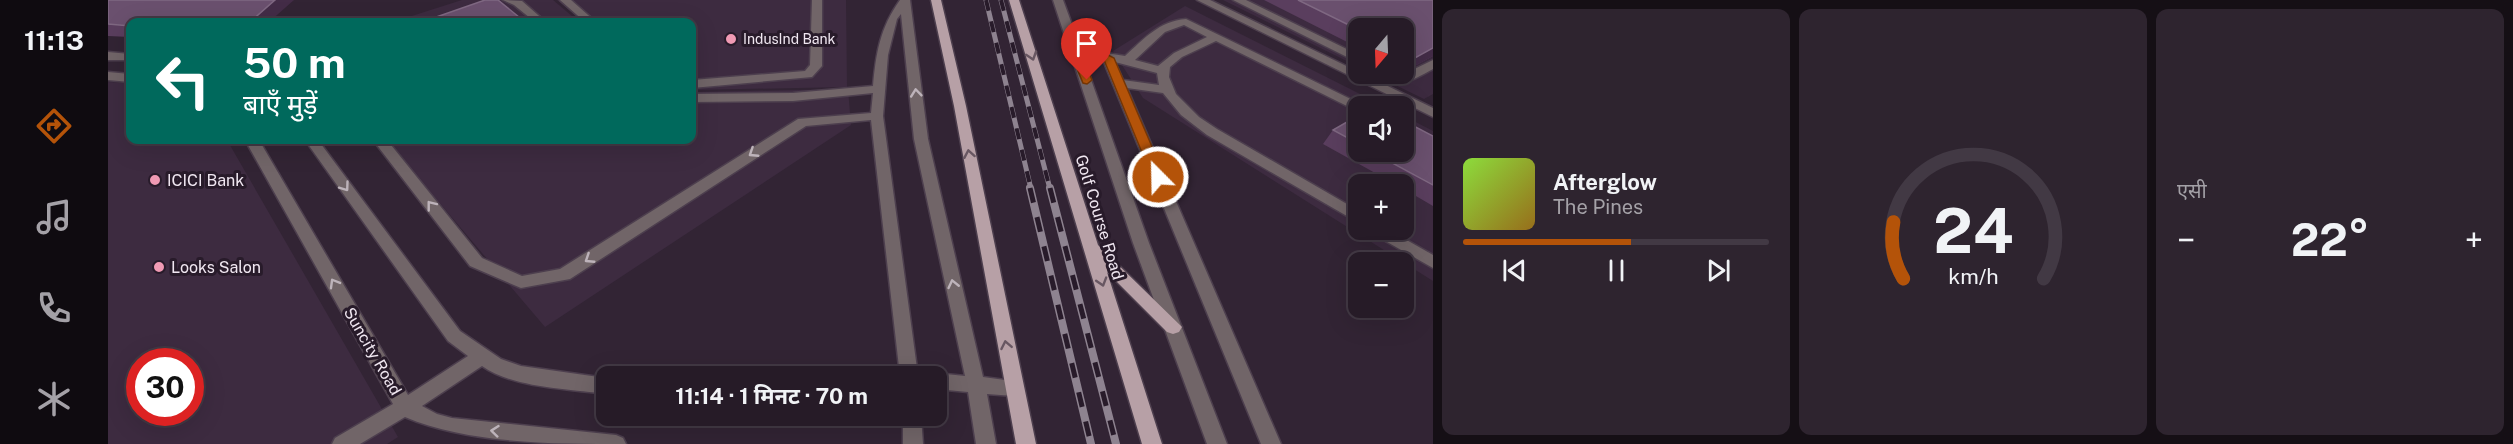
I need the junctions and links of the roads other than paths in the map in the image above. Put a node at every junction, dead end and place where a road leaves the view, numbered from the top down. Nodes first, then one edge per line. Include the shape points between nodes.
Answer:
1 (507, 0) edge
2 (565, 0) edge
3 (817, 0) edge
4 (905, 0) edge
5 (936, 0) edge
6 (1014, 0) edge
7 (1058, 0) edge
8 (1202, 0) edge
9 (1238, 0) edge
10 (536, 18) edge
11 (586, 18) edge
12 (1215, 36) junction
13 (1076, 52) junction
14 (1348, 54) edge
15 (108, 56) edge
16 (126, 57) edge
17 (1116, 59) junction
18 (1433, 64) edge
19 (1163, 71) junction
20 (1414, 74) edge
21 (108, 76) edge
22 (126, 78) edge
23 (1118, 83) junction
24 (696, 84) edge
25 (879, 89) junction
26 (1167, 90) junction
27 (696, 99) edge
28 (1348, 102) edge
29 (1433, 113) edge
30 (877, 116) junction
31 (254, 144) edge
32 (314, 144) edge
33 (383, 144) edge
34 (1348, 212) edge
35 (1395, 240) edge
36 (1091, 247) junction
37 (1433, 262) edge
38 (1173, 327) junction
39 (481, 357) junction
40 (908, 366) edge
41 (947, 382) edge
42 (596, 385) edge
43 (976, 385) junction
44 (1014, 388) junction
45 (405, 407) junction
46 (912, 426) edge
47 (342, 444) edge
48 (616, 444) edge
49 (913, 444) edge
50 (986, 444) edge
51 (1026, 444) edge
52 (1152, 444) edge
53 (1217, 444) edge
54 (1271, 444) edge

1 - 10 street via 518,3
2 - 11 street
3 - 24 street via 813,71 801,76
4 - 25 street via 892,19 882,55
43 -> 4 street via 921,139
44 -> 5 main road
6 -> 36 main road, Golf Course Road
7 - 13 street
8 - 29 street
9 - 14 street
12 - 17 street via 1180,21 1145,41 1130,59
12 - 19 street via 1178,55
12 - 28 street
13 - 17 street
13 - 38 street
15 - 16 street
17 - 19 street
17 - 23 street
18 - 20 street
19 - 26 street
21 - 22 street
23 - 26 street
23 - 54 street
25 - 27 street via 793,97
25 - 30 street
26 - 34 street via 1212,132
30 -> 33 street via 802,122 564,275 521,282 476,262
30 - 40 street
45 -> 31 street, Suncity Road
32 -> 39 street via 454,336
35 - 37 street
36 - 38 main road
36 -> 52 main road, Golf Course Road
38 - 53 street
39 - 42 street via 521,374
39 - 45 street
41 - 43 street
43 - 44 street
43 - 50 street
44 - 51 main road
45 - 47 street
48 -> 45 street, Suncity Road via 452,426 433,422
46 - 49 street

